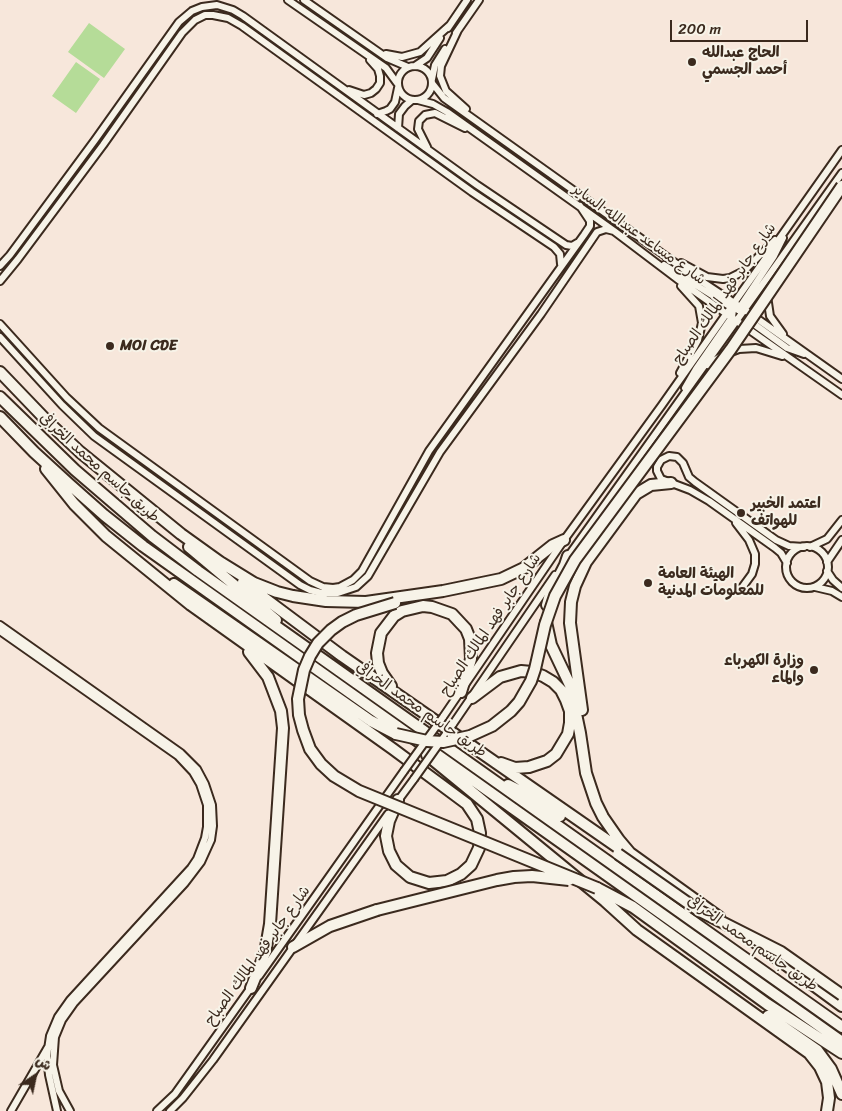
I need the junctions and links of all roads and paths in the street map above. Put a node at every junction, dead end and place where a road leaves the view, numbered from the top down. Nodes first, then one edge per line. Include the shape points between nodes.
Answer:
1 (288, 0) edge
2 (304, 0) edge
3 (467, 0) edge
4 (479, 0) edge
5 (179, 22) junction
6 (186, 28) junction
7 (448, 28) junction
8 (456, 33) junction
9 (372, 48) junction
10 (367, 55) junction
11 (412, 66) junction
12 (315, 69) junction
13 (144, 71) junction
14 (151, 76) junction
15 (310, 76) junction
16 (432, 82) junction
17 (338, 86) junction
18 (398, 86) junction
19 (415, 100) junction
20 (377, 114) junction
21 (485, 127) junction
22 (398, 128) junction
23 (471, 129) junction
24 (842, 150) edge
25 (435, 154) junction
26 (842, 173) edge
27 (477, 184) junction
28 (842, 186) edge
29 (472, 192) junction
30 (580, 206) junction
31 (786, 230) junction
32 (614, 231) junction
33 (584, 235) junction
34 (592, 240) junction
35 (578, 243) junction
36 (660, 251) junction
37 (651, 259) junction
38 (780, 262) junction
39 (0, 266) edge
40 (561, 266) junction
41 (672, 275) junction
42 (0, 280) edge
43 (736, 312) junction
44 (0, 324) edge
45 (0, 337) edge
46 (793, 345) junction
47 (808, 355) junction
48 (790, 359) junction
49 (701, 371) junction
50 (0, 372) edge
51 (484, 375) junction
52 (842, 379) edge
53 (493, 380) junction
54 (674, 387) junction
55 (842, 395) edge
56 (0, 397) edge
57 (680, 401) junction
58 (0, 417) edge
59 (34, 452) junction
60 (671, 483) junction
61 (403, 498) junction
62 (141, 501) junction
63 (411, 502) junction
64 (732, 518) junction
65 (842, 520) edge
66 (181, 534) junction
67 (564, 540) junction
68 (842, 540) edge
69 (807, 547) junction
70 (120, 549) junction
71 (581, 552) junction
72 (568, 556) junction
73 (827, 562) junction
74 (787, 563) junction
75 (828, 571) junction
76 (813, 587) junction
77 (842, 588) edge
78 (741, 589) dead end
79 (444, 591) junction
80 (842, 597) edge
81 (0, 625) edge
82 (0, 631) edge
83 (226, 631) junction
84 (294, 638) junction
85 (461, 692) junction
86 (402, 697) junction
87 (472, 698) junction
88 (369, 707) junction
89 (580, 733) junction
90 (486, 757) junction
91 (585, 759) junction
92 (498, 783) junction
93 (398, 800) junction
94 (559, 807) junction
95 (592, 836) junction
96 (641, 862) junction
97 (597, 888) junction
98 (606, 901) junction
99 (293, 947) junction
100 (251, 988) junction
101 (842, 995) edge
102 (762, 1006) junction
103 (842, 1006) edge
104 (842, 1027) edge
105 (842, 1042) edge
106 (48, 1046) junction
107 (842, 1053) edge
108 (842, 1094) edge
109 (11, 1111) edge
110 (57, 1111) edge
111 (70, 1111) edge
112 (157, 1111) edge
113 (170, 1111) edge
114 (827, 1111) edge

1 - 10 street
2 - 9 street
3 - 7 street
4 - 8 street
5 - 6 street
5 - 12 street via 202,7 218,6 232,10
5 - 13 street
6 - 14 street
6 - 15 street via 205,15 228,18
7 - 8 street via 450,35
7 - 9 street via 425,50 411,56 397,57
7 - 11 street via 427,58
8 - 16 street via 437,62
8 - 21 street via 441,66 442,81 450,95
9 - 11 street via 392,61
10 - 17 street via 379,72 380,83 376,89 360,94
10 - 18 street via 386,68
11 - 16 street via 426,70
11 - 18 street via 400,73
12 - 15 street via 309,70
12 - 17 street
13 - 14 street
13 - 39 street
14 - 42 street
15 - 29 street
16 - 19 street via 430,92
16 - 21 street, شارع مساعد عبدالله الساير via 444,98
17 - 20 street
18 - 19 street via 404,96
18 - 20 street via 390,109
19 - 22 street via 404,106 399,114
19 - 23 street, شارع مساعد عبدالله الساير via 438,106
20 - 22 street
21 - 36 street, شارع مساعد عبدالله الساير
22 - 25 street
23 - 25 street via 435,113 425,115 419,121 418,130
23 - 30 street, شارع مساعد عبدالله الساير
24 - 31 street, شارع جابر فهد المالك الصباح
25 - 27 street
26 - 38 street, شارع جابر فهد المالك الصباح
27 - 29 street via 477,190
27 - 35 street via 566,245
28 - 71 highway, bridge via 730,349
29 - 40 street via 554,247 560,254
30 - 32 street, شارع مساعد عبدالله الساير
30 - 33 street via 590,221
31 - 36 street via 744,272 722,279 707,277
31 - 43 street via 774,256
32 - 34 street via 597,232
32 - 37 street, شارع مساعد عبدالله الساير
33 - 34 street
33 - 35 street
34 - 53 street
35 - 40 street
36 - 43 street, شارع مساعد عبدالله الساير
37 - 41 street, شارع مساعد عبدالله الساير
37 - 43 street via 672,269
38 - 43 street, شارع جابر فهد المالك الصباح
38 - 46 street via 769,286 768,309 774,323
40 - 51 street
41 - 43 street, شارع مساعد عبدالله الساير
41 - 54 street via 699,306 702,324 698,340
43 - 46 street, شارع مساعد عبدالله الساير
43 - 47 street via 787,348
43 - 48 street, شارع مساعد عبدالله الساير
43 - 49 street, شارع جابر فهد المالك الصباح
43 - 54 street, شارع جابر فهد المالك الصباح
43 - 57 street via 692,374
44 - 61 street via 99,428 314,584 333,588 357,578
45 - 63 street via 94,436 310,590 338,593 360,584 372,571
46 - 47 street, شارع مساعد عبدالله الساير
47 - 52 street, شارع مساعد عبدالله الساير
48 - 49 street via 756,348 739,349 723,355
48 - 55 street, شارع مساعد عبدالله الساير
49 - 57 street, شارع جابر فهد المالك الصباح
50 - 62 highway via 75,447
51 - 53 street
51 - 61 street via 429,451
53 - 63 street via 437,457
54 - 67 street, شارع جابر فهد المالك الصباح
56 - 84 highway, طريق جاسم محمد الخرافي via 115,506 198,571
57 - 72 street, شارع جابر فهد المالك الصباح
58 - 59 highway, طريق جاسم محمد الخرافي
59 - 70 highway via 74,504
59 - 88 highway, طريق جاسم محمد الخرافي via 143,546
60 - 64 street via 695,492
60 - 69 street via 661,479 658,472 661,460 669,456 681,460 695,482 776,540 789,546
60 - 91 highway via 651,485 636,494 586,562 575,586 570,623
61 - 63 street
62 - 66 highway
62 - 84 highway
64 - 74 street via 775,548
64 - 78 street via 755,554 752,574
65 - 69 street via 827,539
66 - 79 highway via 254,582 293,596 366,602
66 - 86 highway via 199,551
67 - 79 highway via 524,568 501,579
67 - 85 street, شارع جابر فهد المالك الصباح
68 - 73 street
69 - 73 street via 819,550
69 - 74 street via 792,552
70 - 71 highway, bridge via 371,721 396,734 443,742 470,736 492,726 515,706 535,670 544,626 555,596
70 - 83 highway
71 - 89 highway via 570,586 566,613
72 - 87 street, شارع جابر فهد المالك الصباح
72 - 89 highway via 550,594 546,623 551,644 570,685
73 - 75 street
74 - 76 street via 788,576 795,584
75 - 76 street via 824,579
75 - 77 street
76 - 80 street
79 - 97 highway, bridge via 356,615 331,630 318,643 304,670 298,699 299,715 310,749 334,776 359,791
81 - 111 street via 181,753 206,784 212,805 211,840 201,862 74,1003 60,1024 52,1065 59,1092
82 - 106 street via 178,756 193,772 207,805 206,838 197,859 64,1008
83 - 93 highway via 467,804 477,819 480,833 479,848 471,865 447,881 430,883 410,877 396,865 386,836
83 - 100 highway via 253,655 268,676 281,711 283,728 270,924 264,953
84 - 92 highway, طريق جاسم محمد الخرافي
85 - 86 highway via 472,659 466,629 452,614 423,606 394,616 378,642 382,673
85 - 100 street, شارع جابر فهد المالك الصباح, bridge
86 - 90 highway
87 - 90 highway via 506,674 532,672 553,682 561,690 570,712 565,740 547,761 515,768
87 - 93 street, شارع جابر فهد المالك الصباح, bridge
88 - 98 highway
88 - 105 highway, طريق جاسم محمد الخرافي
89 - 91 highway
90 - 94 highway
91 - 96 highway via 586,773 602,817 624,847
92 - 95 highway via 520,790
92 - 104 highway, طريق جاسم محمد الخرافي
93 - 99 street, شارع جابر فهد المالك الصباح
94 - 95 highway
94 - 96 highway
95 - 101 highway, bridge via 702,912 786,955
96 - 103 highway
97 - 99 highway, bridge via 557,878 532,876 497,880 377,910 330,926
97 - 102 highway via 633,907
98 - 102 highway
98 - 114 highway via 637,930 809,1053 827,1082
99 - 113 street, شارع جابر فهد المالك الصباح via 213,1060
100 - 112 street, شارع جابر فهد المالك الصباح via 175,1094
102 - 107 highway
102 - 108 highway via 817,1050 831,1069
106 - 109 street
106 - 110 street via 49,1075

